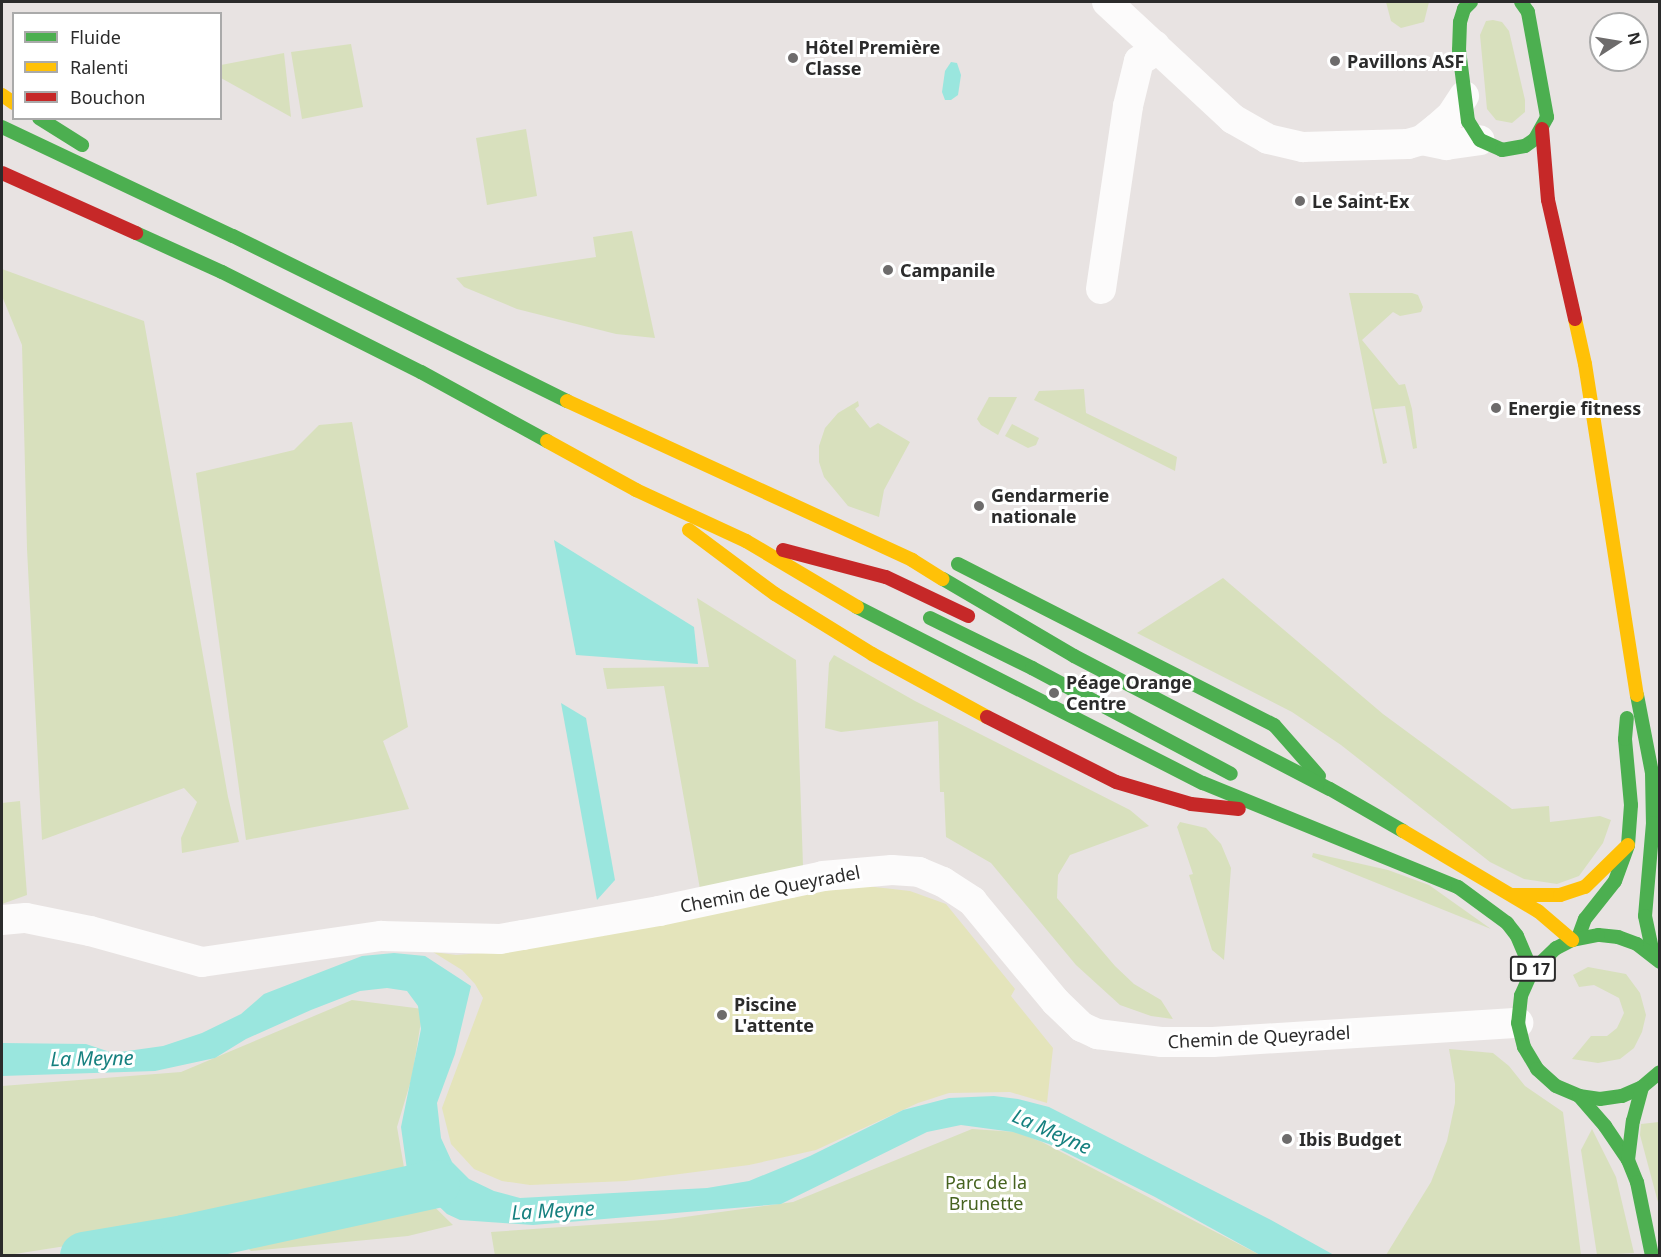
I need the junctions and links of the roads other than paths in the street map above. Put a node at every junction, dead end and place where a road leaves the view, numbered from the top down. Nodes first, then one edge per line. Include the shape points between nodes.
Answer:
1 (1107, 2) edge
2 (1471, 2) edge
3 (1543, 5) dead end
4 (1525, 7) edge
5 (1155, 45) junction
6 (1464, 96) junction
7 (42, 120) edge
8 (2, 127) edge
9 (1542, 129) junction
10 (1422, 140) junction
11 (1491, 145) junction
12 (97, 154) dead end
13 (1518, 163) dead end
14 (116, 166) dead end
15 (2, 173) edge
16 (1529, 177) dead end
17 (1548, 200) junction
18 (101, 201) dead end
19 (58, 214) dead end
20 (233, 236) junction
21 (171, 249) junction
22 (222, 272) junction
23 (1101, 289) dead end
24 (636, 489) junction
25 (746, 541) junction
26 (912, 560) junction
27 (857, 585) dead end
28 (920, 614) dead end
29 (849, 619) dead end
30 (976, 620) dead end
31 (1016, 638) dead end
32 (1631, 668) junction
33 (1116, 766) dead end
34 (1255, 766) dead end
35 (1244, 781) dead end
36 (1330, 789) junction
37 (1264, 792) dead end
38 (1208, 806) junction
39 (1277, 813) junction
40 (1334, 820) dead end
41 (1628, 844) junction
42 (1393, 861) junction
43 (1513, 895) junction
44 (2, 920) edge
45 (1575, 939) junction
46 (1656, 959) edge
47 (1532, 971) junction
48 (1518, 1023) junction
49 (1659, 1072) edge
50 (1642, 1087) junction
51 (1579, 1096) junction
52 (1628, 1160) junction
53 (1652, 1256) edge

1 - 5 street
2 - 6 main road via 1460,22
3 - 4 main road
4 - 9 main road via 1547,106
5 - 10 street via 1233,119 1268,139 1303,147 1378,146
5 - 23 street via 1139,61 1128,106
6 - 10 street via 1451,116
6 - 11 main road via 1468,121
7 - 12 main road
8 - 20 main road
9 - 11 main road via 1525,146
9 - 17 main road, D 17
10 - 11 street via 1446,145
11 - 13 main road
14 - 20 main road
15 - 21 main road
16 - 17 main road, D 17
17 - 32 main road, D 17 via 1589,385
18 - 22 main road
19 - 21 main road
20 - 26 main road via 550,393
21 - 22 main road
22 - 24 main road via 421,372
24 - 25 main road
24 - 38 main road via 775,594 970,709 1116,782
25 - 27 main road
25 - 29 main road
25 - 30 main road via 886,577
25 - 39 main road via 872,616 1203,783
26 - 36 main road via 1074,656
26 - 36 main road via 950,560 1274,725
28 - 35 main road via 1032,668
31 - 34 main road via 1215,739
32 - 41 main road, D 17 via 1625,739 1631,805
32 - 46 main road, D 17 via 1652,773 1653,823 1645,916
33 - 38 main road
36 - 43 main road
37 - 42 main road
38 - 39 main road
39 - 42 main road
40 - 42 main road
41 - 43 main road via 1585,887 1560,895
41 - 45 main road, D 17 via 1615,881 1585,919
42 - 47 main road via 1458,887 1507,923
43 - 45 main road
44 - 48 street, Chemin de Queyradel via 26,918 90,931 202,962 381,936 523,936 823,876 892,870 919,872 972,901 1056,1002 1082,1027 1097,1034 1161,1042 1213,1042
45 - 46 main road, D 17 via 1618,937
45 - 47 main road, D 17 via 1556,948
47 - 48 main road, D 17 via 1521,996
48 - 51 main road, D 17 via 1524,1047 1537,1069 1556,1086
49 - 50 main road, D 17
50 - 51 main road, D 17 via 1622,1096
50 - 52 main road, D 17
51 - 52 main road, D 17
52 - 53 main road, D 17 via 1637,1182

